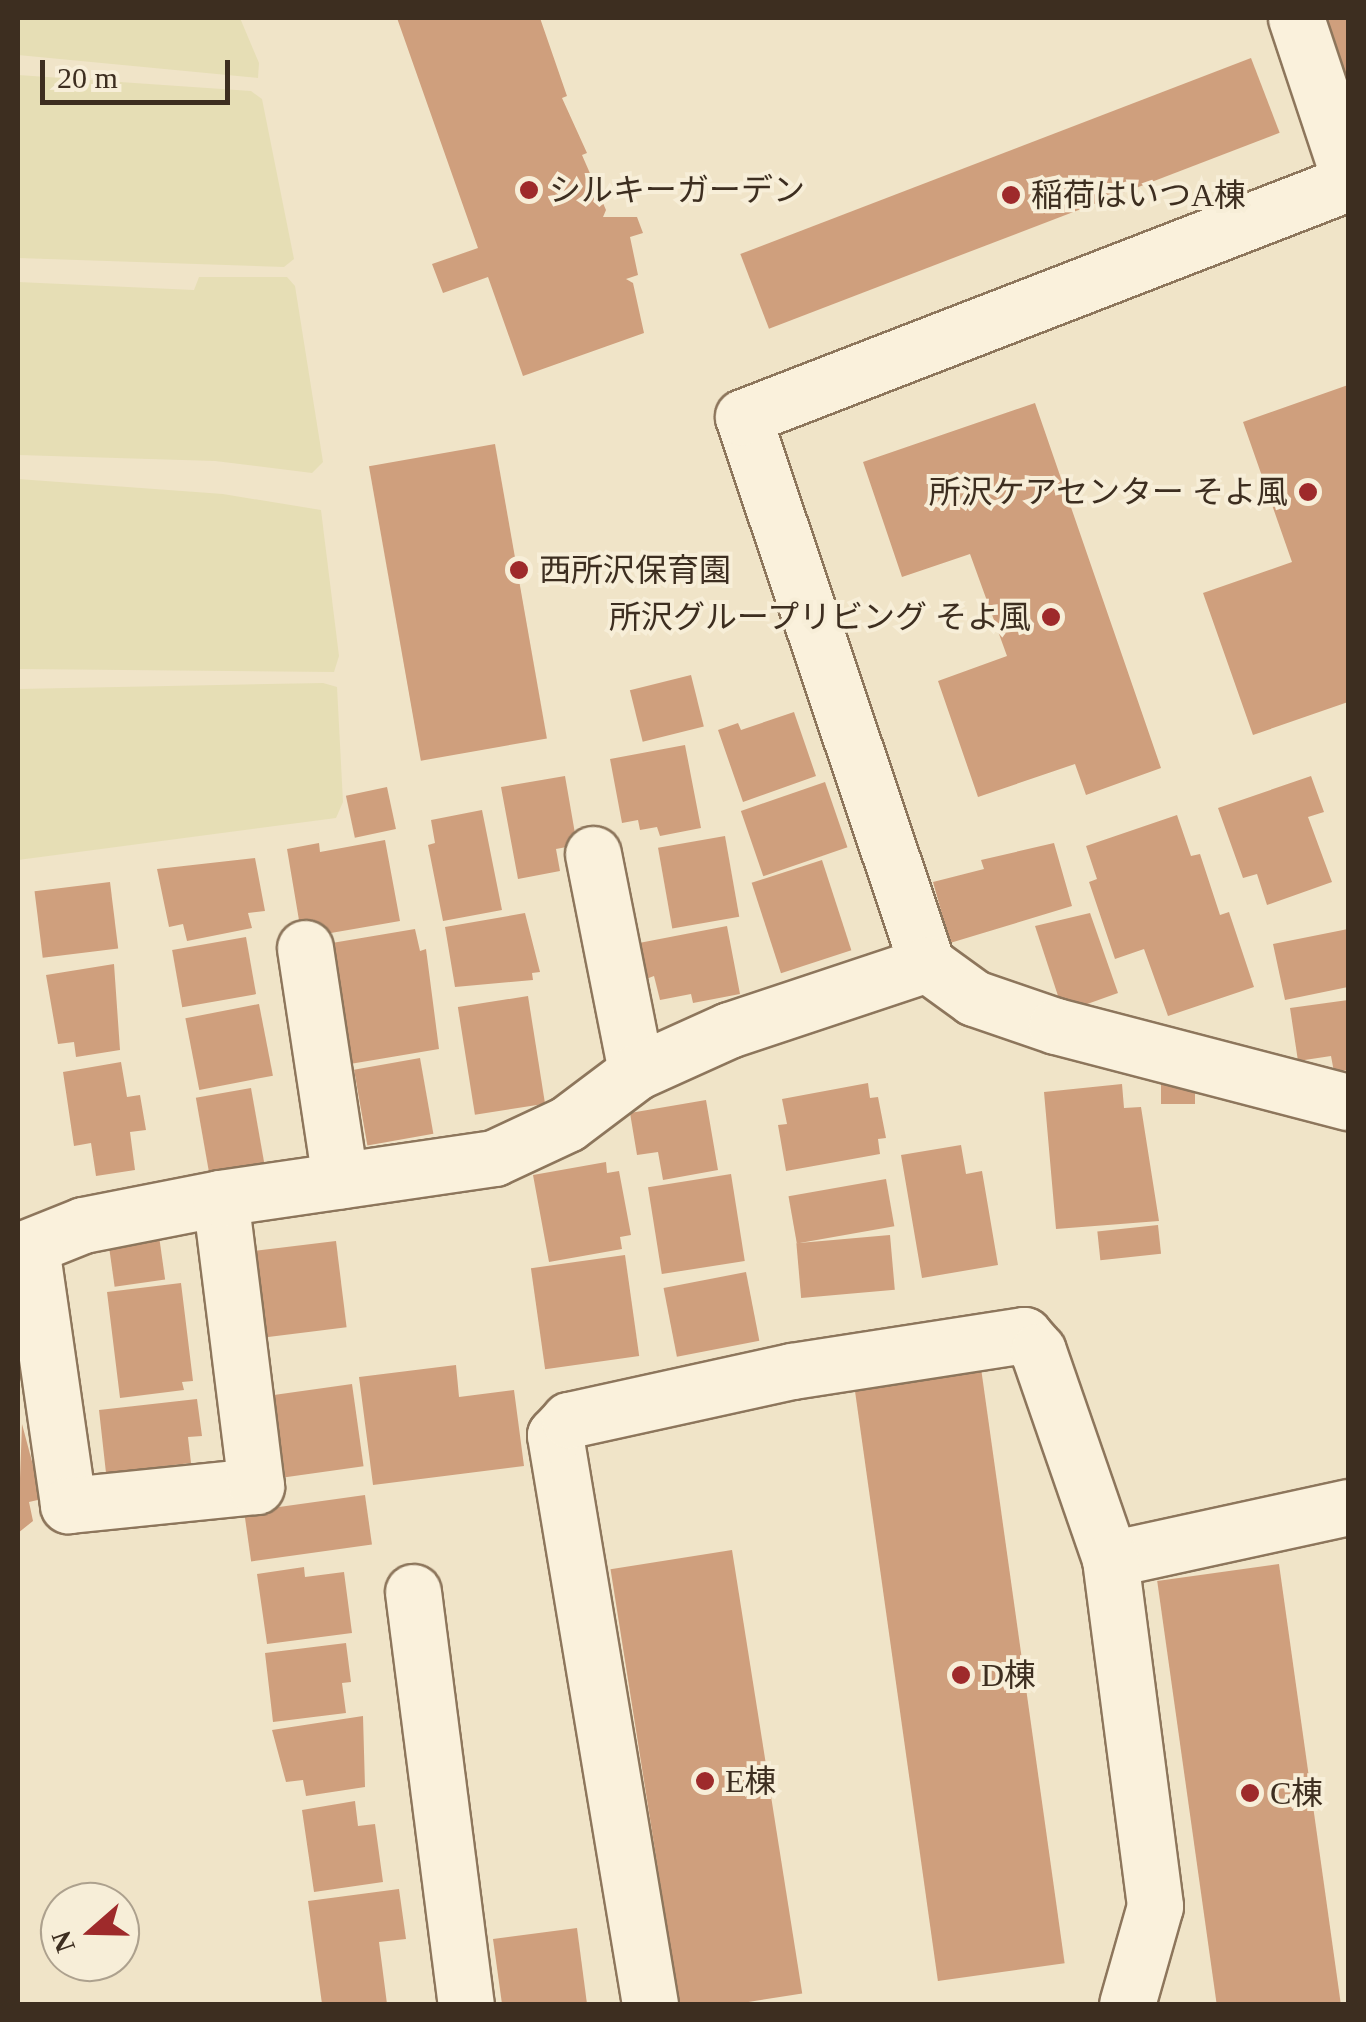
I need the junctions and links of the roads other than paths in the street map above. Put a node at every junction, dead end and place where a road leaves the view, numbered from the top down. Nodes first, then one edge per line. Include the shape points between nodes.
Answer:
1 (1296, 18) edge
2 (1348, 174) edge
3 (1348, 183) edge
4 (593, 854) dead end
5 (305, 948) dead end
6 (927, 964) junction
7 (636, 1072) junction
8 (1348, 1102) edge
9 (340, 1180) junction
10 (220, 1198) junction
11 (24, 1249) edge
12 (1348, 1508) edge
13 (1110, 1559) junction
14 (413, 1592) dead end
15 (466, 2004) edge
16 (650, 2004) edge
17 (1127, 2004) edge

1 - 2 street
3 - 6 street via 743,418
4 - 7 street
5 - 9 street
6 - 7 street via 812,997
6 - 8 street via 974,998 1056,1026
7 - 9 street via 567,1124 494,1158
9 - 10 street
10 - 11 street via 83,1225
10 - 11 street via 256,1486 68,1505
12 - 13 street
13 - 16 street via 1038,1351 1024,1335 792,1372 569,1420 555,1435
13 - 17 street via 1155,1906
14 - 15 street

